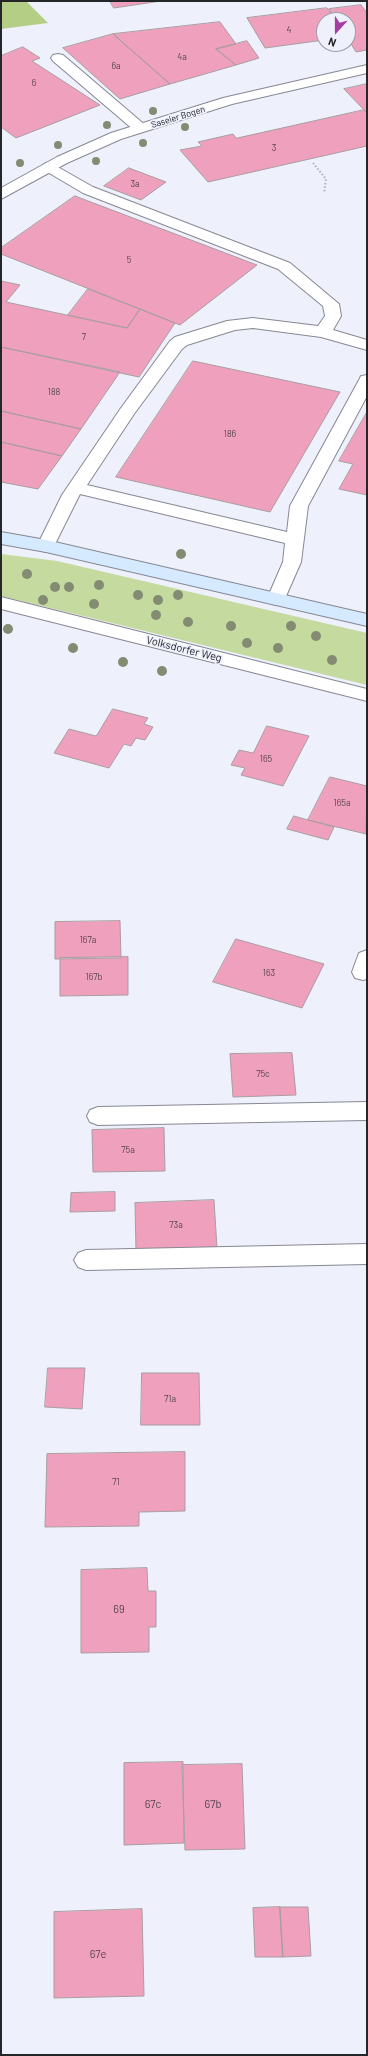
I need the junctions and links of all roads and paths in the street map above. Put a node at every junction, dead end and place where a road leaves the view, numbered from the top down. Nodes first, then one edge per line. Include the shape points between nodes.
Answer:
1 (58, 58) dead end
2 (367, 69) edge
3 (140, 128) junction
4 (313, 163) dead end
5 (49, 167) junction
6 (324, 193) dead end
7 (1, 194) edge
8 (323, 332) junction
9 (367, 345) edge
10 (367, 380) edge
11 (76, 488) junction
12 (1, 538) edge
13 (295, 540) junction
14 (46, 546) junction
15 (276, 599) junction
16 (1, 603) edge
17 (367, 620) edge
18 (367, 694) edge
19 (367, 1111) edge
20 (98, 1116) dead end
21 (367, 1254) edge
22 (86, 1260) dead end

1 - 3 street
2 - 3 street, Saseler Bogen via 228,102
3 - 5 street, Saseler Bogen via 116,136
4 - 6 path via 326,179
5 - 7 street, Saseler Bogen
5 - 8 street via 88,190 284,266 331,304 333,316
8 - 9 street
8 - 11 street via 253,323 234,325 181,341 127,412
10 - 13 street via 299,506
11 - 13 street
11 - 14 street
12 - 14 street
13 - 15 street via 290,570
14 - 15 street
15 - 17 street
16 - 18 street, Volksdorfer Weg
19 - 20 street
21 - 22 street

